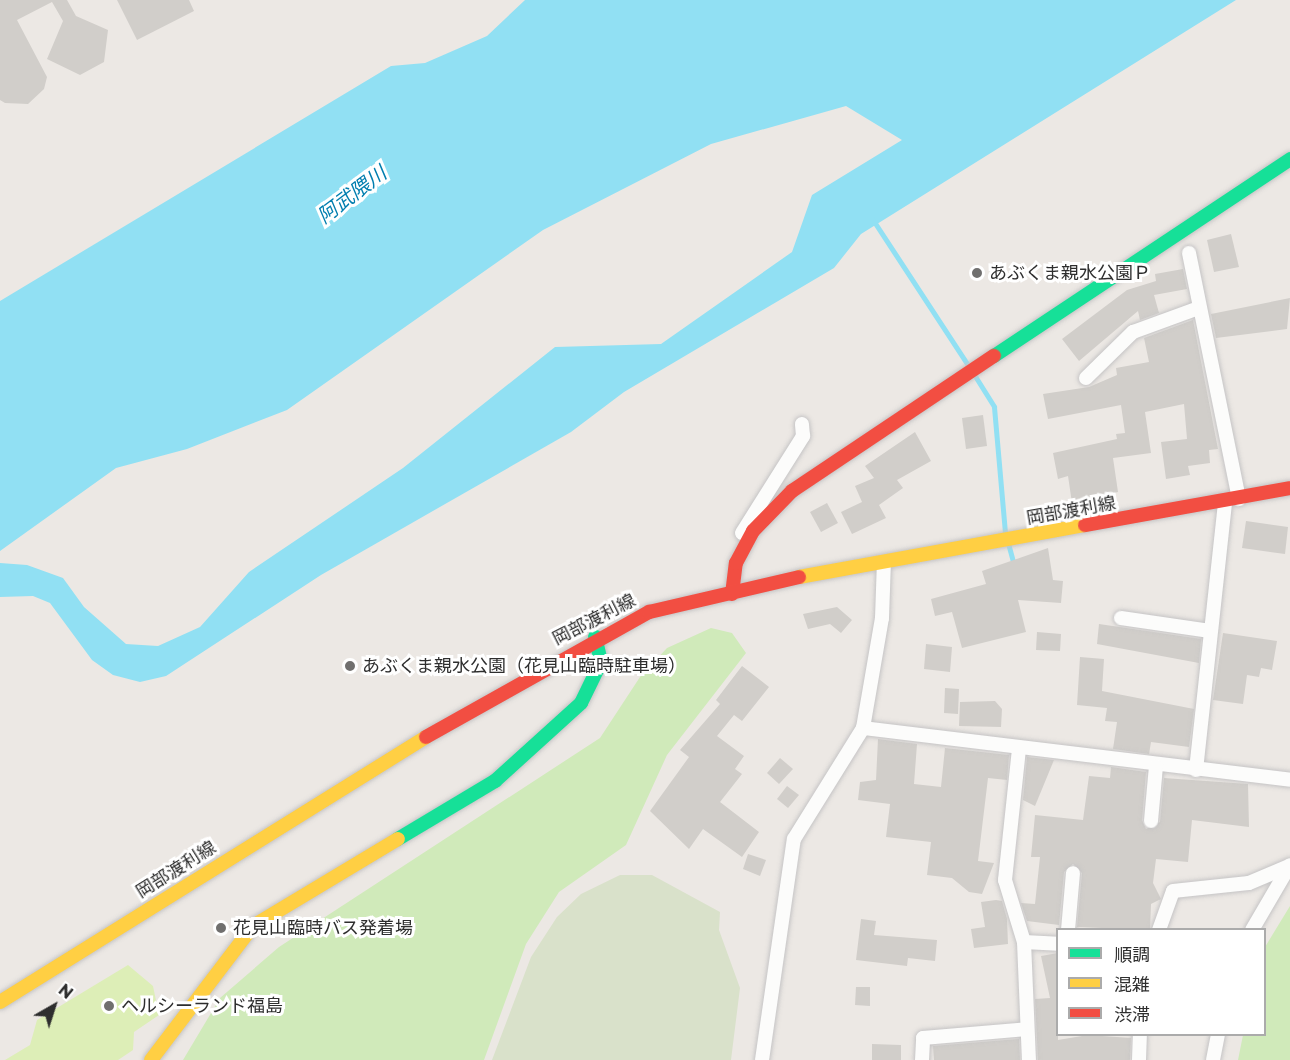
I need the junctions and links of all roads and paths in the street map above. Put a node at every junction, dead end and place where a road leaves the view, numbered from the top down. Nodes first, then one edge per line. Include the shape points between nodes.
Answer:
1 (1290, 159) edge
2 (1189, 253) dead end
3 (1197, 309) junction
4 (1086, 378) dead end
5 (802, 424) dead end
6 (1290, 488) edge
7 (1232, 500) junction
8 (884, 562) junction
9 (736, 563) junction
10 (732, 594) junction
11 (1121, 618) dead end
12 (1210, 631) junction
13 (595, 637) junction
14 (863, 728) junction
15 (1019, 749) junction
16 (1156, 766) junction
17 (1196, 770) junction
18 (1290, 780) edge
19 (1151, 821) dead end
20 (1289, 866) edge
21 (1073, 873) dead end
22 (1068, 928) edge
23 (1160, 928) edge
24 (1253, 928) edge
25 (1024, 942) junction
26 (1056, 944) edge
27 (0, 1002) edge
28 (1027, 1029) junction
29 (1140, 1036) edge
30 (1218, 1036) edge
31 (151, 1060) edge
32 (762, 1060) edge
33 (922, 1060) edge
34 (1029, 1060) edge
35 (1139, 1060) edge
36 (1213, 1060) edge

1 - 9 main road via 812,476 753,531
2 - 3 street
3 - 4 street via 1133,332
3 - 7 street
5 - 9 street via 803,436 737,541
6 - 7 main road, 岡部渡利線
7 - 8 main road, 岡部渡利線
7 - 12 street
8 - 10 main road, 岡部渡利線
8 - 14 street via 882,618
9 - 10 main road
10 - 13 main road, 岡部渡利線 via 649,612
11 - 12 street
12 - 17 street
13 - 27 main road, 岡部渡利線
13 - 31 main road via 601,662 581,703 495,781 253,926
14 - 15 street
14 - 32 street via 794,839
15 - 16 street
15 - 25 street via 1005,880
16 - 17 street
16 - 19 street
17 - 18 street
20 - 23 street via 1249,883 1173,891
20 - 24 street
21 - 22 street
25 - 26 street
25 - 28 street
28 - 33 street via 923,1038
28 - 34 street
29 - 35 street
30 - 36 street

